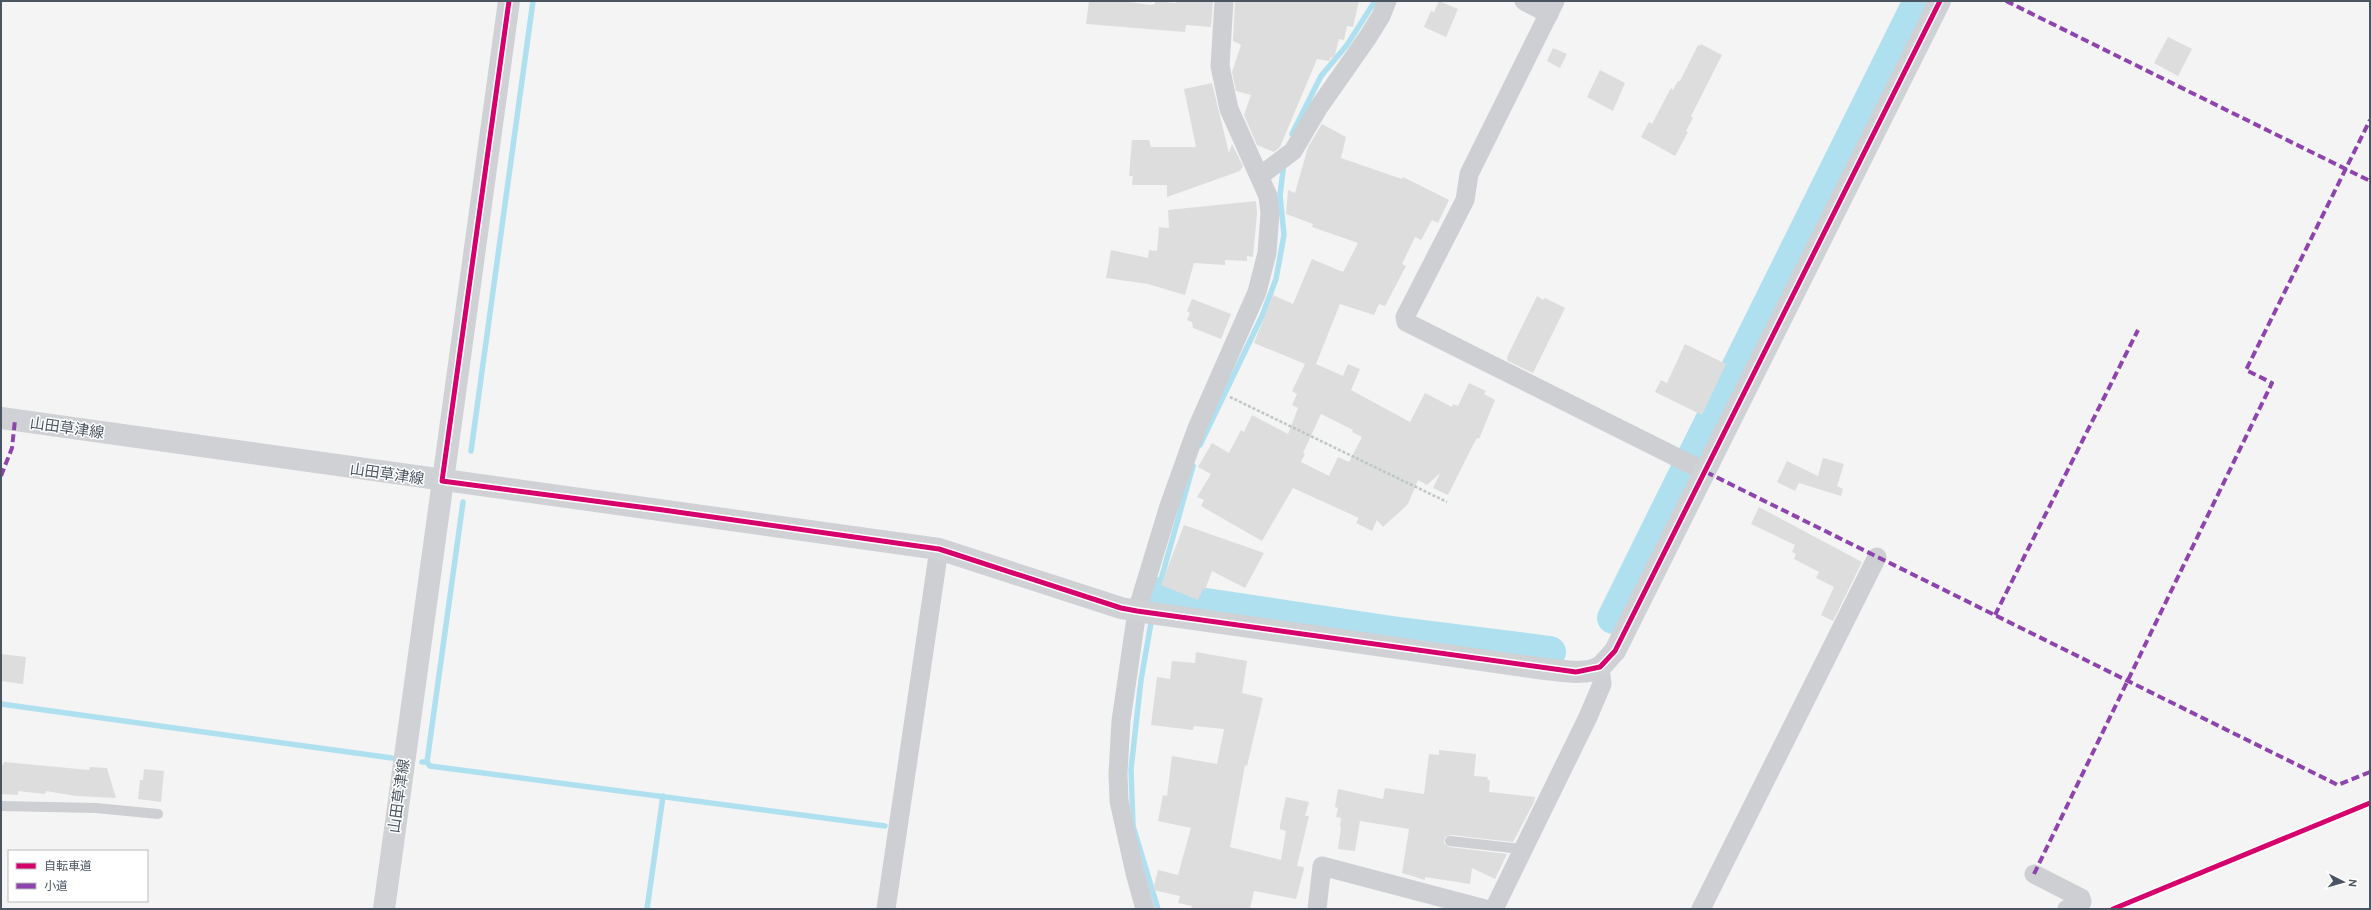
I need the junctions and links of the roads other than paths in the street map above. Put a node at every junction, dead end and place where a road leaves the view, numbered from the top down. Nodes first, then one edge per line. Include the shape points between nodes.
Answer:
1 (509, 1) edge
2 (1224, 1) edge
3 (1387, 1) edge
4 (1524, 1) edge
5 (1940, 1) edge
6 (1552, 7) edge
7 (1260, 176) junction
8 (1, 418) edge
9 (1706, 472) junction
10 (442, 481) junction
11 (939, 549) junction
12 (1877, 557) dead end
13 (1137, 611) junction
14 (1600, 667) junction
15 (1, 806) edge
16 (158, 814) dead end
17 (1450, 841) dead end
18 (1521, 850) junction
19 (2034, 874) dead end
20 (384, 909) edge
21 (886, 909) edge
22 (1145, 909) edge
23 (1317, 909) edge
24 (1485, 909) edge
25 (1494, 909) edge
26 (1701, 909) edge
27 (2067, 909) edge

1 - 10 street
2 - 7 street via 1220,66 1229,109
3 - 7 street via 1371,32 1319,107 1293,151
4 - 6 street
5 - 9 street
6 - 9 street via 1469,174 1465,200 1405,318 1406,322
7 - 13 street via 1268,196 1270,213 1267,253 1257,292 1214,388 1169,506
8 - 10 street, 山田草津線
9 - 14 street via 1615,651
10 - 11 street
10 - 20 street, 山田草津線
11 - 13 street
11 - 21 street
12 - 26 street
13 - 14 street via 1544,669 1576,672
13 - 22 street via 1122,714 1118,773 1119,801 1134,874
14 - 18 street via 1602,684
15 - 16 lane via 96,808
17 - 18 lane
18 - 25 street
19 - 27 street via 2081,898 2082,902
23 - 24 street via 1322,866

